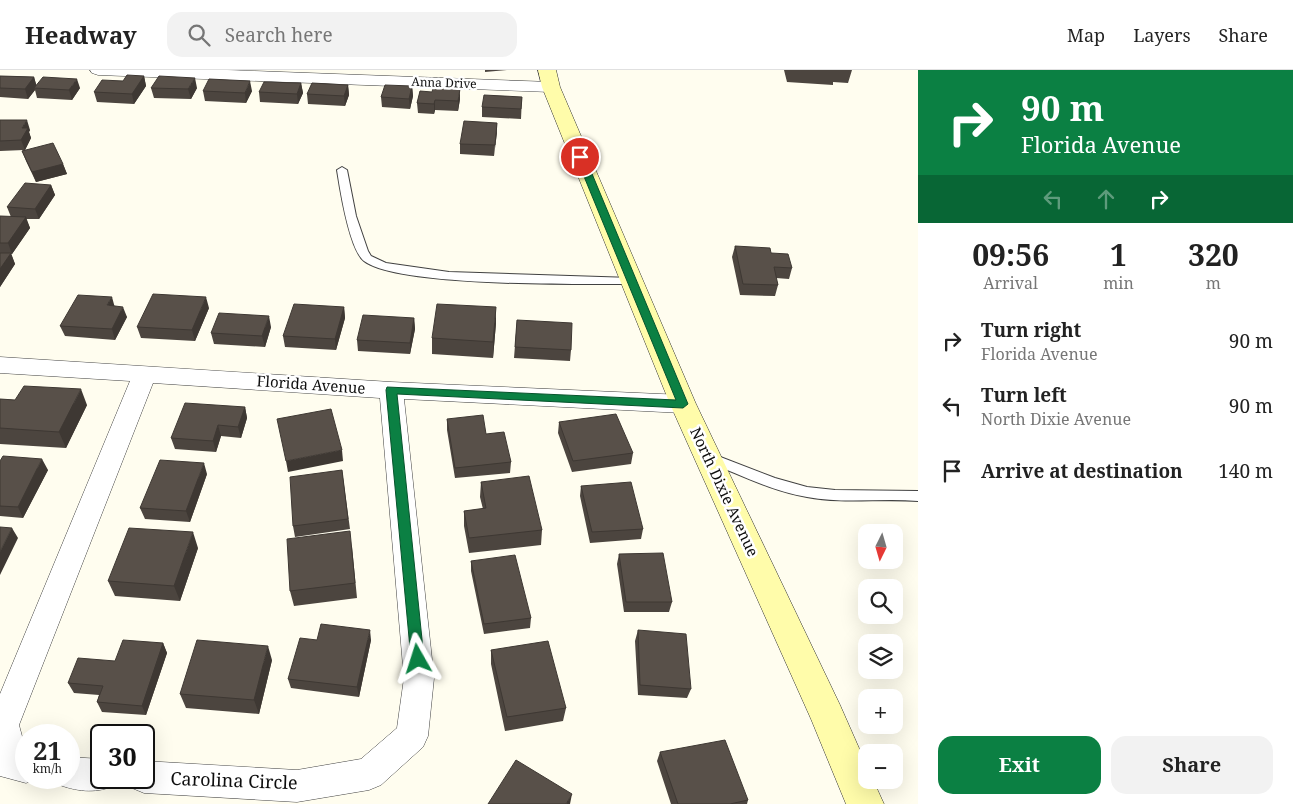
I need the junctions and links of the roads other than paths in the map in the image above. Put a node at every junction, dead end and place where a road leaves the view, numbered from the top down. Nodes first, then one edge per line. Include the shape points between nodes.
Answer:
1 (98, 70) edge
2 (549, 78) edge
3 (342, 170) dead end
4 (632, 280) junction
5 (0, 365) edge
6 (145, 374) junction
7 (391, 390) junction
8 (683, 404) junction
9 (707, 458) junction
10 (918, 496) edge
11 (15, 765) edge
12 (155, 778) edge
13 (865, 804) edge

1 - 2 street, Anna Drive
2 - 4 street, North Dixie Avenue
3 - 4 lane via 362,251 368,260 381,266 441,275 506,279
4 - 8 street, North Dixie Avenue
5 - 6 street, Florida Avenue
6 - 7 street, Florida Avenue
6 - 11 street via 3,725 11,764
7 - 8 street, Florida Avenue
7 - 12 street, Carolina Circle via 419,678 412,736 369,774 297,786
8 - 9 street, North Dixie Avenue
9 - 10 lane via 807,492
9 - 13 street, North Dixie Avenue

